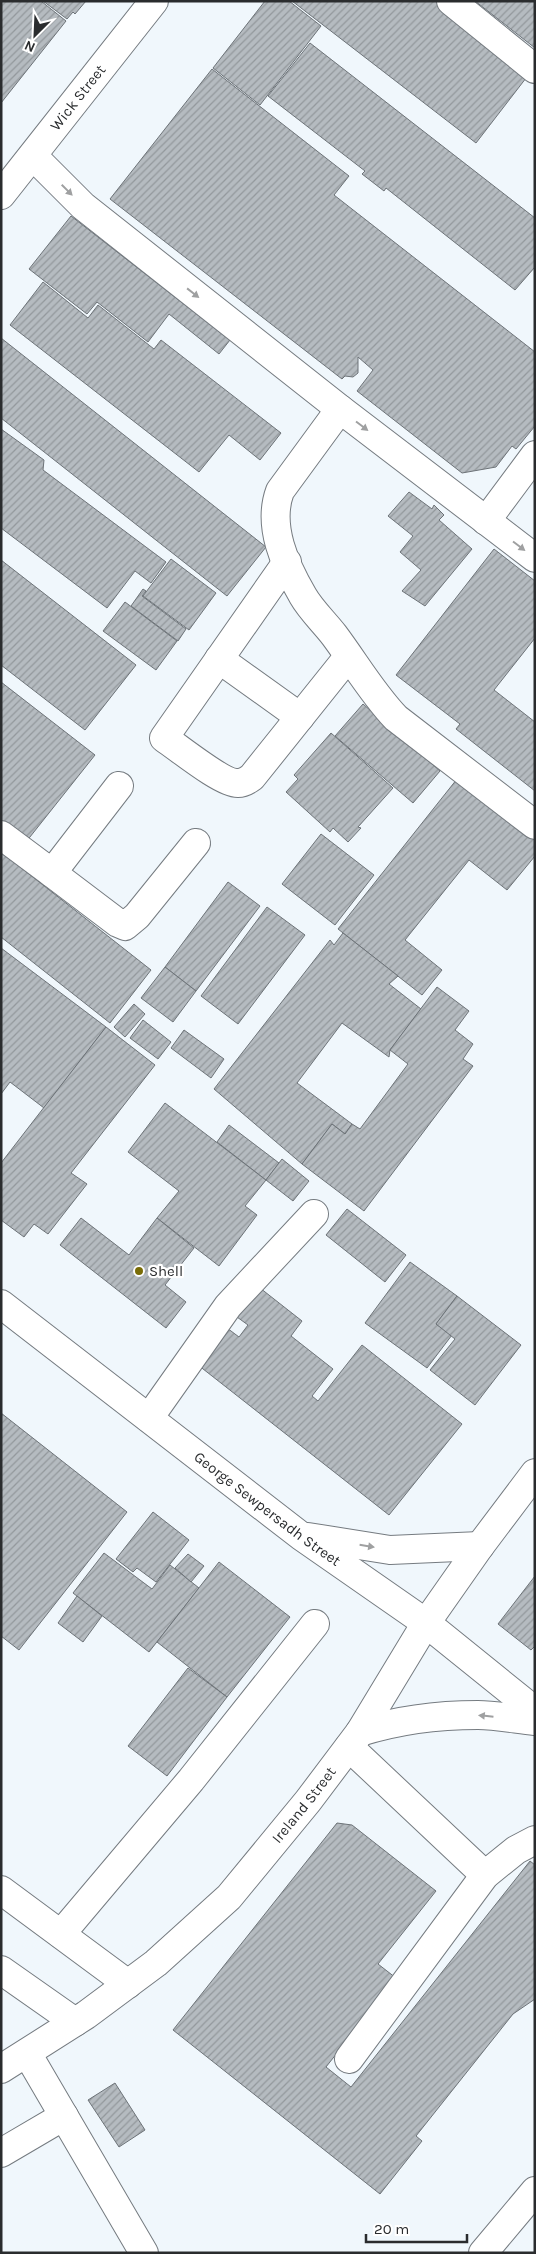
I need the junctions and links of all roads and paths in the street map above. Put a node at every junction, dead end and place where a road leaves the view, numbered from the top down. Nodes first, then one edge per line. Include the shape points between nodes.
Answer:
1 (451, 1) edge
2 (152, 2) edge
3 (535, 69) edge
4 (33, 156) junction
5 (4, 185) edge
6 (340, 409) junction
7 (535, 455) edge
8 (486, 521) junction
9 (535, 558) edge
10 (287, 562) junction
11 (348, 657) junction
12 (219, 660) junction
13 (300, 717) junction
14 (119, 786) dead end
15 (535, 825) edge
16 (1, 835) edge
17 (196, 843) dead end
18 (52, 874) junction
19 (314, 1214) dead end
20 (1, 1304) edge
21 (149, 1418) junction
22 (535, 1473) edge
23 (301, 1536) junction
24 (480, 1546) junction
25 (426, 1623) junction
26 (315, 1624) dead end
27 (535, 1711) edge
28 (535, 1722) edge
29 (354, 1739) junction
30 (535, 1840) edge
31 (485, 1875) junction
32 (1, 1890) edge
33 (61, 1934) junction
34 (1, 1970) edge
35 (128, 1984) junction
36 (75, 2022) junction
37 (27, 2053) junction
38 (348, 2058) dead end
39 (1, 2069) edge
40 (64, 2116) junction
41 (1, 2153) edge
42 (535, 2192) edge
43 (144, 2253) edge
44 (483, 2253) edge

1 - 3 street
2 - 4 street, Wick Street
4 - 5 street, Wick Street
4 -> 6 street via 83,206
6 -> 8 street
6 - 10 street via 280,491 275,503 277,533
7 - 8 street
8 -> 9 street
10 - 11 street via 303,597
10 - 12 street
11 - 13 street
11 - 15 street via 396,718
12 - 13 street
12 - 13 street via 164,738 225,780 238,784 252,777
14 - 18 street
16 - 18 street
17 - 18 street via 137,916 125,926
19 - 21 street via 228,1306
20 - 21 street, George Sewpersadh Street
21 - 23 street, George Sewpersadh Street
22 - 24 street, Ireland Street
23 -> 24 street via 390,1550
23 - 25 street, George Sewpersadh Street
24 - 25 street, Ireland Street
25 - 27 street, George Sewpersadh Street
25 - 29 street, Ireland Street
26 - 33 street via 191,1780
28 -> 29 street via 479,1715 421,1718 384,1724
29 - 31 street
29 - 35 street, Ireland Street via 229,1897
30 - 31 street via 516,1850
31 - 38 street
32 - 33 street
33 - 35 street
34 - 36 street
35 - 36 street, Ireland Street
36 - 37 street, Ireland Street
37 - 39 street, Ireland Street
37 - 40 street
40 - 41 street
40 - 43 street
42 - 44 street

